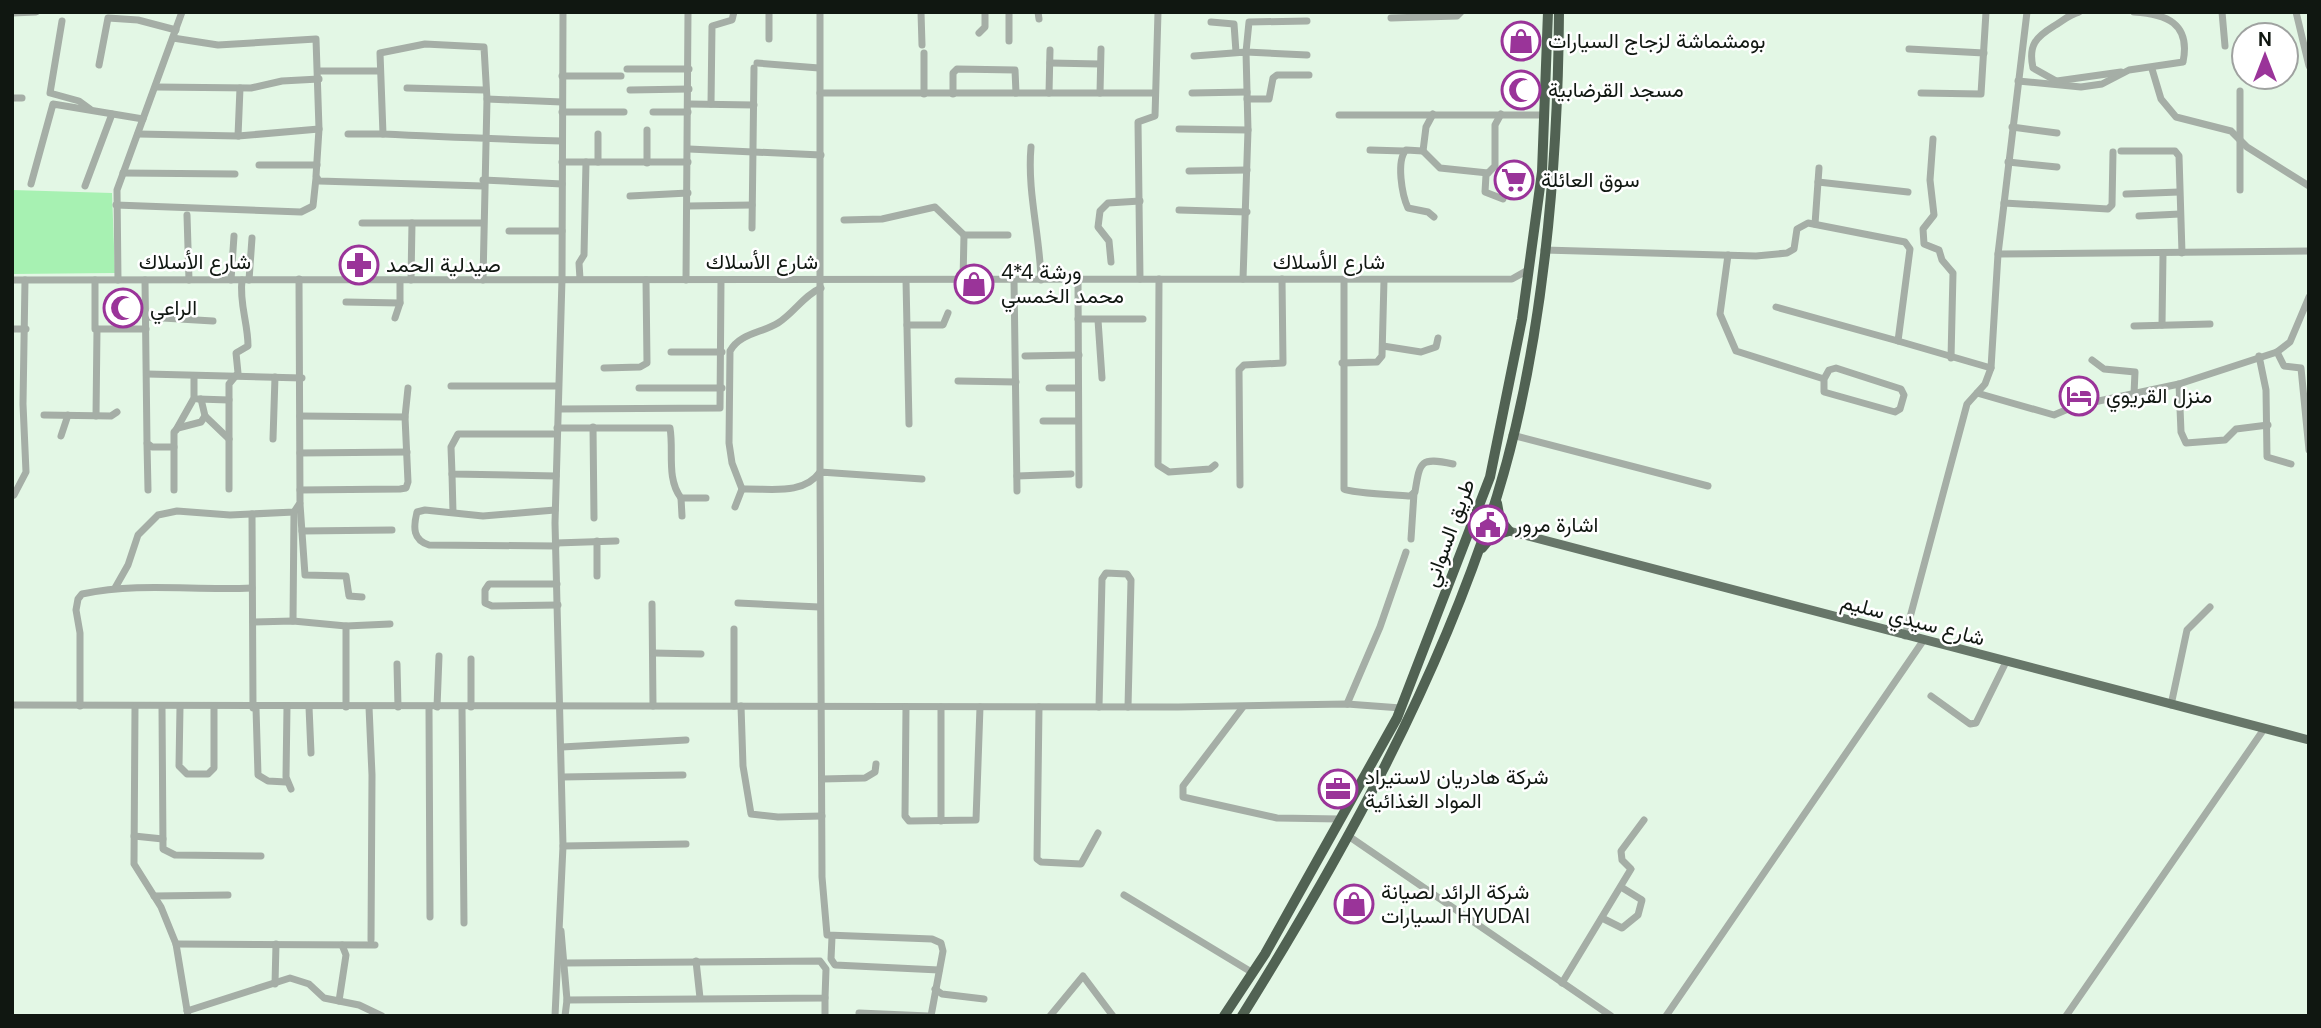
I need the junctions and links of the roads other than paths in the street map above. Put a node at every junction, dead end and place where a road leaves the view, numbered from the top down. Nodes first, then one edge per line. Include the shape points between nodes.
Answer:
1 (36, 12) edge
2 (182, 12) edge
3 (563, 12) edge
4 (688, 12) edge
5 (734, 12) edge
6 (769, 12) edge
7 (820, 12) edge
8 (921, 12) edge
9 (985, 12) edge
10 (1009, 12) edge
11 (1158, 12) edge
12 (1461, 12) edge
13 (1548, 12) edge
14 (1559, 12) edge
15 (1986, 12) edge
16 (2027, 12) edge
17 (2079, 12) edge
18 (2134, 12) edge
19 (2222, 12) edge
20 (2297, 12) edge
21 (12, 13) edge
22 (1391, 18) dead end
23 (62, 21) dead end
24 (1307, 21) dead end
25 (1211, 22) dead end
26 (979, 33) dead end
27 (175, 34) junction
28 (769, 39) dead end
29 (1009, 41) dead end
30 (2225, 46) dead end
31 (1909, 49) dead end
32 (1050, 50) dead end
33 (1101, 50) dead end
34 (1236, 52) junction
35 (1245, 52) junction
36 (1984, 52) junction
37 (1307, 55) dead end
38 (1194, 56) dead end
39 (1050, 63) junction
40 (1100, 64) junction
41 (99, 65) dead end
42 (2309, 66) edge
43 (819, 68) junction
44 (627, 69) dead end
45 (689, 69) junction
46 (2152, 69) junction
47 (379, 71) junction
48 (319, 75) junction
49 (1309, 75) dead end
50 (562, 76) junction
51 (621, 76) dead end
52 (2018, 81) junction
53 (2059, 83) junction
54 (156, 87) junction
55 (240, 88) junction
56 (407, 88) dead end
57 (689, 89) junction
58 (484, 90) junction
59 (630, 90) dead end
60 (2240, 91) dead end
61 (820, 93) junction
62 (1016, 93) junction
63 (1049, 93) junction
64 (1100, 93) junction
65 (1155, 93) junction
66 (1192, 93) dead end
67 (1922, 93) dead end
68 (924, 94) junction
69 (953, 94) junction
70 (1247, 96) junction
71 (12, 98) edge
72 (22, 98) dead end
73 (487, 99) junction
74 (562, 102) junction
75 (710, 104) junction
76 (754, 105) junction
77 (688, 108) junction
78 (91, 110) junction
79 (562, 112) junction
80 (624, 112) dead end
81 (653, 112) dead end
82 (112, 114) junction
83 (1433, 114) junction
84 (1501, 114) junction
85 (1339, 115) dead end
86 (1545, 115) junction
87 (144, 120) junction
88 (2012, 127) junction
89 (1178, 129) dead end
90 (319, 130) junction
91 (647, 130) dead end
92 (1248, 130) junction
93 (2057, 133) dead end
94 (138, 134) junction
95 (348, 134) dead end
96 (383, 134) junction
97 (598, 134) dead end
98 (238, 136) junction
99 (486, 138) junction
100 (1933, 139) dead end
101 (562, 141) junction
102 (2242, 142) junction
103 (1031, 148) dead end
104 (688, 149) junction
105 (753, 150) junction
106 (1370, 150) dead end
107 (1404, 151) junction
108 (1423, 151) junction
109 (821, 155) junction
110 (562, 162) junction
111 (586, 162) junction
112 (598, 162) junction
113 (688, 162) junction
114 (2008, 162) junction
115 (647, 163) junction
116 (259, 165) dead end
117 (317, 165) junction
118 (2057, 167) dead end
119 (1819, 168) dead end
120 (1189, 170) dead end
121 (1247, 170) junction
122 (124, 173) junction
123 (1488, 173) junction
124 (235, 174) dead end
125 (316, 176) junction
126 (1818, 182) junction
127 (483, 183) junction
128 (31, 184) dead end
129 (562, 184) junction
130 (85, 186) dead end
131 (2309, 186) edge
132 (2240, 190) dead end
133 (1908, 192) dead end
134 (2179, 192) junction
135 (688, 193) junction
136 (2126, 194) dead end
137 (631, 196) dead end
138 (1503, 199) dead end
139 (1140, 201) junction
140 (2004, 203) junction
141 (116, 205) junction
142 (752, 205) junction
143 (688, 206) junction
144 (1179, 211) dead end
145 (1247, 212) junction
146 (2180, 214) junction
147 (187, 215) dead end
148 (2138, 216) dead end
149 (1434, 218) dead end
150 (844, 220) dead end
151 (362, 223) dead end
152 (412, 223) junction
153 (483, 223) junction
154 (1815, 224) junction
155 (752, 228) dead end
156 (509, 230) dead end
157 (562, 231) junction
158 (964, 235) junction
159 (1008, 235) dead end
160 (234, 236) dead end
161 (252, 238) dead end
162 (1544, 250) junction
163 (2309, 251) edge
164 (2182, 253) junction
165 (1998, 254) junction
166 (2163, 254) junction
167 (1728, 255) junction
168 (1111, 262) dead end
169 (1529, 268) junction
170 (299, 279) junction
171 (562, 279) junction
172 (580, 279) junction
173 (1140, 279) junction
174 (1159, 279) junction
175 (1243, 279) junction
176 (1282, 279) junction
177 (1512, 279) junction
178 (12, 280) edge
179 (26, 280) junction
180 (95, 280) junction
181 (118, 280) junction
182 (145, 280) junction
183 (189, 280) junction
184 (231, 280) junction
185 (245, 280) junction
186 (400, 280) junction
187 (411, 280) junction
188 (483, 280) junction
189 (646, 280) junction
190 (686, 280) junction
191 (721, 280) junction
192 (906, 280) junction
193 (963, 280) junction
194 (1014, 280) junction
195 (1041, 280) junction
196 (1078, 280) junction
197 (1344, 280) junction
198 (1384, 280) junction
199 (822, 284) junction
200 (1526, 290) junction
201 (2309, 296) edge
202 (346, 302) dead end
203 (400, 303) junction
204 (1776, 307) dead end
205 (948, 313) dead end
206 (146, 317) junction
207 (394, 318) dead end
208 (1078, 319) junction
209 (1143, 319) dead end
210 (1098, 320) junction
211 (213, 321) dead end
212 (2210, 324) dead end
213 (907, 325) junction
214 (2162, 325) junction
215 (2134, 326) dead end
216 (12, 329) edge
217 (26, 329) junction
218 (146, 329) junction
219 (97, 330) junction
220 (1438, 338) dead end
221 (1898, 341) junction
222 (1383, 345) junction
223 (671, 352) dead end
224 (722, 352) junction
225 (2277, 352) junction
226 (1079, 355) junction
227 (1025, 356) dead end
228 (2259, 356) junction
229 (1951, 358) junction
230 (2092, 360) dead end
231 (1342, 363) junction
232 (604, 368) dead end
233 (1991, 368) junction
234 (147, 374) junction
235 (194, 376) junction
236 (233, 377) junction
237 (275, 377) junction
238 (302, 378) junction
239 (1102, 378) dead end
240 (1824, 380) junction
241 (958, 381) dead end
242 (1016, 382) junction
243 (2179, 384) junction
244 (451, 386) dead end
245 (558, 386) junction
246 (722, 387) junction
247 (408, 388) dead end
248 (639, 388) dead end
249 (1049, 388) dead end
250 (1078, 388) junction
251 (1976, 393) junction
252 (2134, 394) junction
253 (197, 399) junction
254 (229, 400) junction
255 (2307, 402) edge
256 (559, 410) junction
257 (117, 412) dead end
258 (44, 415) dead end
259 (68, 415) junction
260 (96, 416) junction
261 (205, 416) junction
262 (300, 416) junction
263 (405, 417) junction
264 (1043, 421) dead end
265 (1077, 422) junction
266 (909, 424) dead end
267 (2268, 425) junction
268 (593, 428) junction
269 (176, 430) junction
270 (557, 431) junction
271 (1512, 435) junction
272 (61, 436) dead end
273 (229, 439) junction
274 (273, 439) dead end
275 (147, 443) junction
276 (174, 447) junction
277 (2309, 450) edge
278 (407, 452) junction
279 (300, 453) junction
280 (1453, 464) dead end
281 (2291, 464) dead end
282 (1215, 465) dead end
283 (820, 472) junction
284 (452, 474) junction
285 (1071, 474) dead end
286 (556, 476) junction
287 (1017, 476) junction
288 (922, 480) dead end
289 (1079, 485) dead end
290 (1240, 485) dead end
291 (1708, 486) dead end
292 (229, 489) dead end
293 (743, 489) junction
294 (148, 490) dead end
295 (174, 490) dead end
296 (300, 490) junction
297 (1017, 491) dead end
298 (1414, 494) junction
299 (14, 495) dead end
300 (1497, 497) junction
301 (681, 498) junction
302 (706, 498) dead end
303 (300, 503) junction
304 (735, 507) dead end
305 (555, 510) junction
306 (294, 512) junction
307 (453, 512) junction
308 (251, 514) junction
309 (682, 516) dead end
310 (594, 517) dead end
311 (392, 530) dead end
312 (302, 531) junction
313 (1509, 531) junction
314 (1411, 539) dead end
315 (597, 541) junction
316 (616, 541) dead end
317 (556, 544) junction
318 (1406, 552) dead end
319 (1475, 559) junction
320 (597, 576) dead end
321 (557, 584) junction
322 (115, 588) junction
323 (252, 588) junction
324 (362, 597) dead end
325 (738, 603) dead end
326 (652, 604) dead end
327 (558, 605) junction
328 (819, 607) junction
329 (2210, 607) dead end
330 (293, 621) junction
331 (253, 622) junction
332 (390, 624) dead end
333 (346, 626) junction
334 (734, 629) dead end
335 (1905, 636) junction
336 (1923, 641) junction
337 (653, 653) junction
338 (701, 654) dead end
339 (439, 656) dead end
340 (471, 659) dead end
341 (2006, 662) junction
342 (397, 664) dead end
343 (1931, 696) dead end
344 (1347, 704) junction
345 (12, 705) edge
346 (2171, 705) junction
347 (80, 706) junction
348 (135, 706) junction
349 (653, 706) junction
350 (737, 706) junction
351 (821, 706) junction
352 (1243, 706) junction
353 (162, 707) junction
354 (180, 707) junction
355 (214, 707) junction
356 (309, 707) junction
357 (346, 707) junction
358 (369, 707) junction
359 (398, 707) junction
360 (467, 707) junction
361 (562, 707) junction
362 (906, 707) junction
363 (941, 707) junction
364 (980, 707) junction
365 (1039, 707) junction
366 (1099, 707) junction
367 (1128, 707) junction
368 (254, 708) junction
369 (287, 708) junction
370 (433, 708) junction
371 (1401, 708) junction
372 (2264, 729) junction
373 (1384, 739) junction
374 (686, 740) dead end
375 (2309, 740) edge
376 (562, 747) junction
377 (1395, 747) junction
378 (311, 753) dead end
379 (1372, 762) junction
380 (876, 764) dead end
381 (1381, 771) junction
382 (683, 775) dead end
383 (562, 777) junction
384 (822, 779) junction
385 (286, 782) junction
386 (291, 789) dead end
387 (822, 816) junction
388 (1340, 819) junction
389 (1644, 820) dead end
390 (942, 821) junction
391 (1098, 833) dead end
392 (1347, 835) junction
393 (134, 836) junction
394 (163, 839) junction
395 (685, 844) dead end
396 (563, 846) junction
397 (261, 856) dead end
398 (1621, 887) junction
399 (228, 895) dead end
400 (1124, 895) dead end
401 (154, 896) junction
402 (430, 916) dead end
403 (1602, 918) junction
404 (464, 923) dead end
405 (559, 924) junction
406 (832, 937) junction
407 (176, 944) junction
408 (276, 944) junction
409 (342, 945) junction
410 (696, 961) junction
411 (566, 963) junction
412 (939, 970) junction
413 (1253, 973) junction
414 (1562, 983) junction
415 (275, 984) junction
416 (935, 989) junction
417 (700, 998) junction
418 (825, 998) junction
419 (984, 999) dead end
420 (566, 1000) junction
421 (340, 1001) junction
422 (187, 1013) edge
423 (859, 1013) dead end
424 (382, 1016) edge
425 (555, 1016) edge
426 (565, 1016) edge
427 (825, 1016) edge
428 (930, 1016) edge
429 (1050, 1016) edge
430 (1113, 1016) edge
431 (1224, 1016) edge
432 (1242, 1016) edge
433 (1611, 1016) edge
434 (1666, 1016) edge
435 (2066, 1016) edge

1 - 21 street
2 - 27 street
3 - 50 street
4 - 45 street
5 - 75 street via 732,20 712,26
6 - 28 street
7 - 43 street
8 - 68 street
9 - 26 street via 985,27
10 - 29 street
11 - 65 street
12 - 22 street via 1457,16
13 - 86 highway, طريق السواني
14 - 162 highway, طريق السواني via 1557,131
15 - 36 street
16 - 52 street
17 - 53 street via 2061,19 2034,41 2033,68
18 - 46 street via 2164,16 2174,21 2182,35 2183,62
19 - 30 street
20 - 42 street
23 - 78 street via 50,93 79,101
24 - 35 street via 1249,22
25 - 34 street via 1234,24
27 - 41 street via 138,20 108,18
27 - 48 street via 218,45 316,39
27 - 54 street
31 - 36 street
32 - 39 street
33 - 40 street
34 - 35 street
34 - 38 street
35 - 37 street
35 - 70 street
36 - 67 street via 1981,94
39 - 40 street
39 - 63 street
40 - 64 street
43 - 61 street
43 - 76 street via 755,66
44 - 45 street
45 - 57 street
46 - 53 street via 2122,72 2102,84
46 - 102 street via 2161,99 2176,117 2221,126
47 - 48 street
47 - 58 street via 381,51 425,44 478,46 484,49
47 - 96 street
48 - 55 street
48 - 90 street
49 - 70 street via 1277,75 1269,99
50 - 51 street
50 - 74 street
52 - 53 street
52 - 88 street
54 - 55 street
54 - 87 street
55 - 98 street
56 - 58 street
57 - 59 street
57 - 77 street
58 - 73 street
60 - 102 street
61 - 68 street
61 - 109 street
62 - 63 street
62 - 69 street
62 - 69 street via 1015,70 1006,68 957,69
63 - 64 street
64 - 65 street
65 - 139 street via 1156,116 1138,122
66 - 70 street
68 - 69 street
70 - 92 street
71 - 72 street
73 - 74 street
73 - 99 street
74 - 79 street
75 - 76 street
75 - 77 street
76 - 105 street
77 - 81 street
77 - 104 street
78 - 82 street
78 - 128 street via 52,104
79 - 80 street
79 - 101 street
82 - 87 street
82 - 130 street
83 - 84 street
83 - 85 street
83 - 108 street
84 - 86 street
84 - 123 street via 1495,125 1496,166
86 - 169 highway, طريق السواني
87 - 94 street
88 - 93 street
88 - 114 street
89 - 92 street
90 - 98 street
90 - 117 street
91 - 115 street
92 - 121 street
94 - 98 street
94 - 122 street
95 - 96 street
96 - 99 street
97 - 112 street
99 - 101 street
99 - 127 street
100 - 229 street via 1930,180 1934,209 1932,221 1923,229 1924,244 1939,250 1953,273
101 - 110 street
102 - 131 street
102 - 132 street
103 - 195 street
104 - 105 street
104 - 113 street
105 - 109 street
105 - 142 street
106 - 107 street
107 - 108 street
107 - 149 street via 1405,202 1412,210 1428,212
108 - 123 street via 1440,168
109 - 199 street
110 - 111 street
110 - 129 street
111 - 112 street
111 - 172 street
112 - 115 street
113 - 115 street
113 - 135 street
114 - 118 street
114 - 140 street
116 - 117 street
117 - 125 street
119 - 126 street
120 - 121 street
121 - 145 street
122 - 124 street
122 - 141 street
123 - 138 street via 1485,192
125 - 127 street via 319,181
125 - 141 street via 313,206 301,212
126 - 133 street
126 - 154 street
127 - 129 street
127 - 153 street
129 - 157 street
134 - 136 street
134 - 140 street via 2177,152 2117,151 2108,209
134 - 146 street
135 - 137 street
135 - 143 street
139 - 168 street via 1108,203 1100,211 1098,227 1109,241
139 - 173 street
140 - 165 street
141 - 181 street
142 - 143 street
142 - 155 street
143 - 190 street
144 - 145 street
145 - 175 street
146 - 148 street
146 - 164 street
147 - 183 street
150 - 158 street via 882,219 935,207
151 - 152 street
152 - 153 street
152 - 187 street
153 - 188 street
154 - 167 street via 1799,225 1794,249 1787,253
154 - 221 street via 1908,243
156 - 157 street
157 - 171 street
158 - 159 street
158 - 193 street
160 - 184 street
161 - 185 street
162 - 167 street
162 - 271 highway, طريق السواني via 1534,330
163 - 164 street
164 - 166 street
165 - 166 street
165 - 233 street
166 - 214 street
167 - 240 street via 1720,314 1736,351
169 - 177 street
169 - 200 highway, طريق السواني
170 - 185 street, شارع الأسلاك
170 - 186 street, شارع الأسلاك
170 - 238 street
171 - 172 street, شارع الأسلاك
171 - 188 street, شارع الأسلاك
171 - 245 street
172 - 189 street, شارع الأسلاك
173 - 174 street, شارع الأسلاك
173 - 196 street, شارع الأسلاك
174 - 175 street, شارع الأسلاك
174 - 282 street via 1158,465 1169,472 1210,470
175 - 176 street, شارع الأسلاك
176 - 197 street, شارع الأسلاك
176 - 290 street via 1283,363 1247,365 1239,370
177 - 198 street, شارع الأسلاك
177 - 200 street
178 - 179 street, شارع الأسلاك
179 - 180 street, شارع الأسلاك
179 - 217 street
180 - 181 street, شارع الأسلاك
180 - 219 street
181 - 182 street, شارع الأسلاك
182 - 183 street, شارع الأسلاك
182 - 206 street
183 - 184 street, شارع الأسلاك
184 - 185 street, شارع الأسلاك
185 - 236 street via 241,294 248,346 236,353 238,373
186 - 187 street, شارع الأسلاك
186 - 203 street
187 - 188 street, شارع الأسلاك
189 - 190 street, شارع الأسلاك
189 - 232 street via 647,363
190 - 191 street, شارع الأسلاك
191 - 199 street, شارع الأسلاك
191 - 224 street
192 - 193 street, شارع الأسلاك
192 - 199 street, شارع الأسلاك
192 - 213 street
193 - 194 street, شارع الأسلاك
194 - 195 street, شارع الأسلاك
194 - 242 street
195 - 196 street, شارع الأسلاك
196 - 208 street
197 - 198 street, شارع الأسلاك
197 - 231 street
198 - 222 street
199 - 283 street
199 - 293 street via 775,325 738,341 730,351 729,443
200 - 371 highway, طريق السواني via 1490,477
201 - 225 street via 2290,342
202 - 203 street
203 - 207 street
204 - 221 street
205 - 213 street via 943,325
206 - 211 street
206 - 218 street
208 - 210 street
208 - 226 street
209 - 210 street
210 - 239 street
212 - 214 street
213 - 266 street
214 - 215 street
216 - 217 street
217 - 299 street via 26,472
218 - 219 street
218 - 234 street
219 - 260 street
220 - 222 street via 1436,347 1421,352
221 - 229 street
222 - 231 street via 1377,362
223 - 224 street
224 - 246 street
225 - 228 street
225 - 255 street via 2284,366 2301,368
226 - 227 street
226 - 250 street
228 - 243 street
228 - 267 street
229 - 233 street
230 - 252 street via 2104,369 2135,372
231 - 298 street via 1344,489 1353,494
233 - 251 street
234 - 235 street
234 - 275 street
235 - 236 street
235 - 253 street
236 - 237 street
236 - 254 street
237 - 238 street
237 - 274 street
238 - 262 street
240 - 240 street via 1829,370 1836,368 1901,389 1904,395 1895,412 1824,392
241 - 242 street
242 - 287 street
243 - 252 street
243 - 267 street via 2181,432 2186,443 2225,440 2236,429
244 - 245 street
245 - 256 street
246 - 248 street
246 - 256 street via 720,408
247 - 263 street
249 - 250 street
250 - 265 street
251 - 252 street via 2046,415
251 - 335 street via 1967,404
253 - 254 street
253 - 261 street
253 - 269 street
254 - 273 street
255 - 277 street
256 - 270 street
257 - 260 street
258 - 259 street
259 - 260 street
259 - 272 street
261 - 269 street via 198,424
261 - 273 street
262 - 263 street
262 - 279 street
263 - 278 street
264 - 265 street
265 - 289 street
267 - 281 street via 2267,457
268 - 270 street
268 - 301 street via 670,428 673,485
268 - 310 street
269 - 276 street
270 - 284 street via 458,434 451,447
270 - 286 street
271 - 291 street
271 - 300 highway, طريق السواني
273 - 292 street
275 - 276 street
275 - 294 street
276 - 295 street
278 - 279 street
278 - 296 street via 406,488
279 - 296 street
280 - 298 street via 1422,463
283 - 288 street
283 - 293 street via 800,488
283 - 328 street
284 - 286 street
284 - 307 street
285 - 287 street
286 - 305 street
287 - 297 street
293 - 304 street
296 - 303 street
298 - 314 street
300 - 313 highway via 1499,516
300 - 319 highway, طريق السواني
301 - 302 street
301 - 309 street
303 - 306 street
303 - 312 street
305 - 307 street via 483,516
305 - 317 street
306 - 308 street
306 - 330 street
307 - 317 street via 417,512 415,536 419,542
308 - 322 street via 177,511 158,515 138,535
308 - 323 street
311 - 312 street
312 - 324 street via 305,575 346,576 349,596
313 - 319 highway via 1489,538
313 - 335 main road, شارع سيدي سليم
315 - 316 street
315 - 317 street
315 - 320 street
317 - 321 street
318 - 344 street
319 - 377 highway, طريق السواني
321 - 327 street
321 - 327 street via 489,584 485,603
322 - 323 street
322 - 347 street via 82,594 78,599
323 - 331 street
325 - 328 street
326 - 337 street
327 - 361 street
328 - 351 street
329 - 346 street via 2187,630
330 - 331 street
330 - 333 street
331 - 368 street
332 - 333 street
333 - 357 street
334 - 350 street
335 - 336 main road, شارع سيدي سليم
336 - 341 main road, شارع سيدي سليم
336 - 434 street
337 - 338 street
337 - 349 street
339 - 370 street
340 - 360 street
341 - 343 street via 1976,723 1970,724
341 - 346 main road, شارع سيدي سليم
342 - 359 street
344 - 352 street
344 - 371 street
345 - 347 street
346 - 372 main road, شارع سيدي سليم
347 - 348 street
348 - 353 street
348 - 393 street
349 - 350 street
349 - 361 street
350 - 351 street
350 - 387 street via 751,814
351 - 362 street
351 - 384 street
352 - 367 street
352 - 388 street via 1183,786 1183,797 1277,818
353 - 354 street
353 - 394 street
354 - 355 street
354 - 355 street via 179,766 187,774 201,775 214,768
355 - 368 street
356 - 357 street
356 - 369 street
356 - 378 street
357 - 358 street
358 - 359 street
358 - 409 street via 373,942
359 - 370 street
360 - 361 street
360 - 370 street
360 - 404 street
361 - 376 street
362 - 363 street
362 - 390 street via 906,818
363 - 364 street
363 - 390 street
364 - 365 street
364 - 390 street via 977,818
365 - 366 street
365 - 391 street via 1037,859 1080,864
366 - 367 street
366 - 367 street via 1102,579 1106,573 1127,574 1131,580
368 - 369 street
368 - 385 street via 258,775
369 - 385 street
370 - 402 street
371 - 373 highway, طريق السواني
372 - 375 main road, شارع سيدي سليم
372 - 435 street
373 - 377 highway
373 - 379 highway, طريق السواني
374 - 376 street
376 - 383 street
377 - 381 highway, طريق السواني
379 - 381 highway via 1380,764
379 - 388 highway, طريق السواني
380 - 384 street via 875,772 865,778
381 - 392 highway, طريق السواني
382 - 383 street
383 - 396 street
384 - 387 street
385 - 386 street
387 - 406 street via 824,927
388 - 413 highway, طريق السواني
389 - 398 street via 1621,851 1631,869
392 - 414 street
392 - 432 highway, طريق السواني
393 - 394 street
393 - 401 street via 137,873
394 - 397 street via 163,849 175,855
395 - 396 street
396 - 405 street
398 - 403 street
398 - 403 street via 1642,900 1638,915 1622,928
399 - 401 street
400 - 413 street
401 - 407 street
403 - 414 street
405 - 411 street
405 - 425 street
406 - 412 street via 835,965
406 - 412 street via 937,940 943,951
407 - 408 street
407 - 422 street
408 - 409 street
408 - 415 street
409 - 421 street via 346,955
410 - 411 street
410 - 417 street
410 - 418 street via 820,961 826,969
411 - 420 street
412 - 416 street
413 - 431 highway, طريق السواني
414 - 433 street
415 - 421 street via 300,979 324,998
415 - 422 street
416 - 419 street via 942,995
416 - 428 street
417 - 418 street
417 - 420 street
418 - 427 street
420 - 426 street
421 - 424 street
423 - 428 street
429 - 430 street via 1083,976

